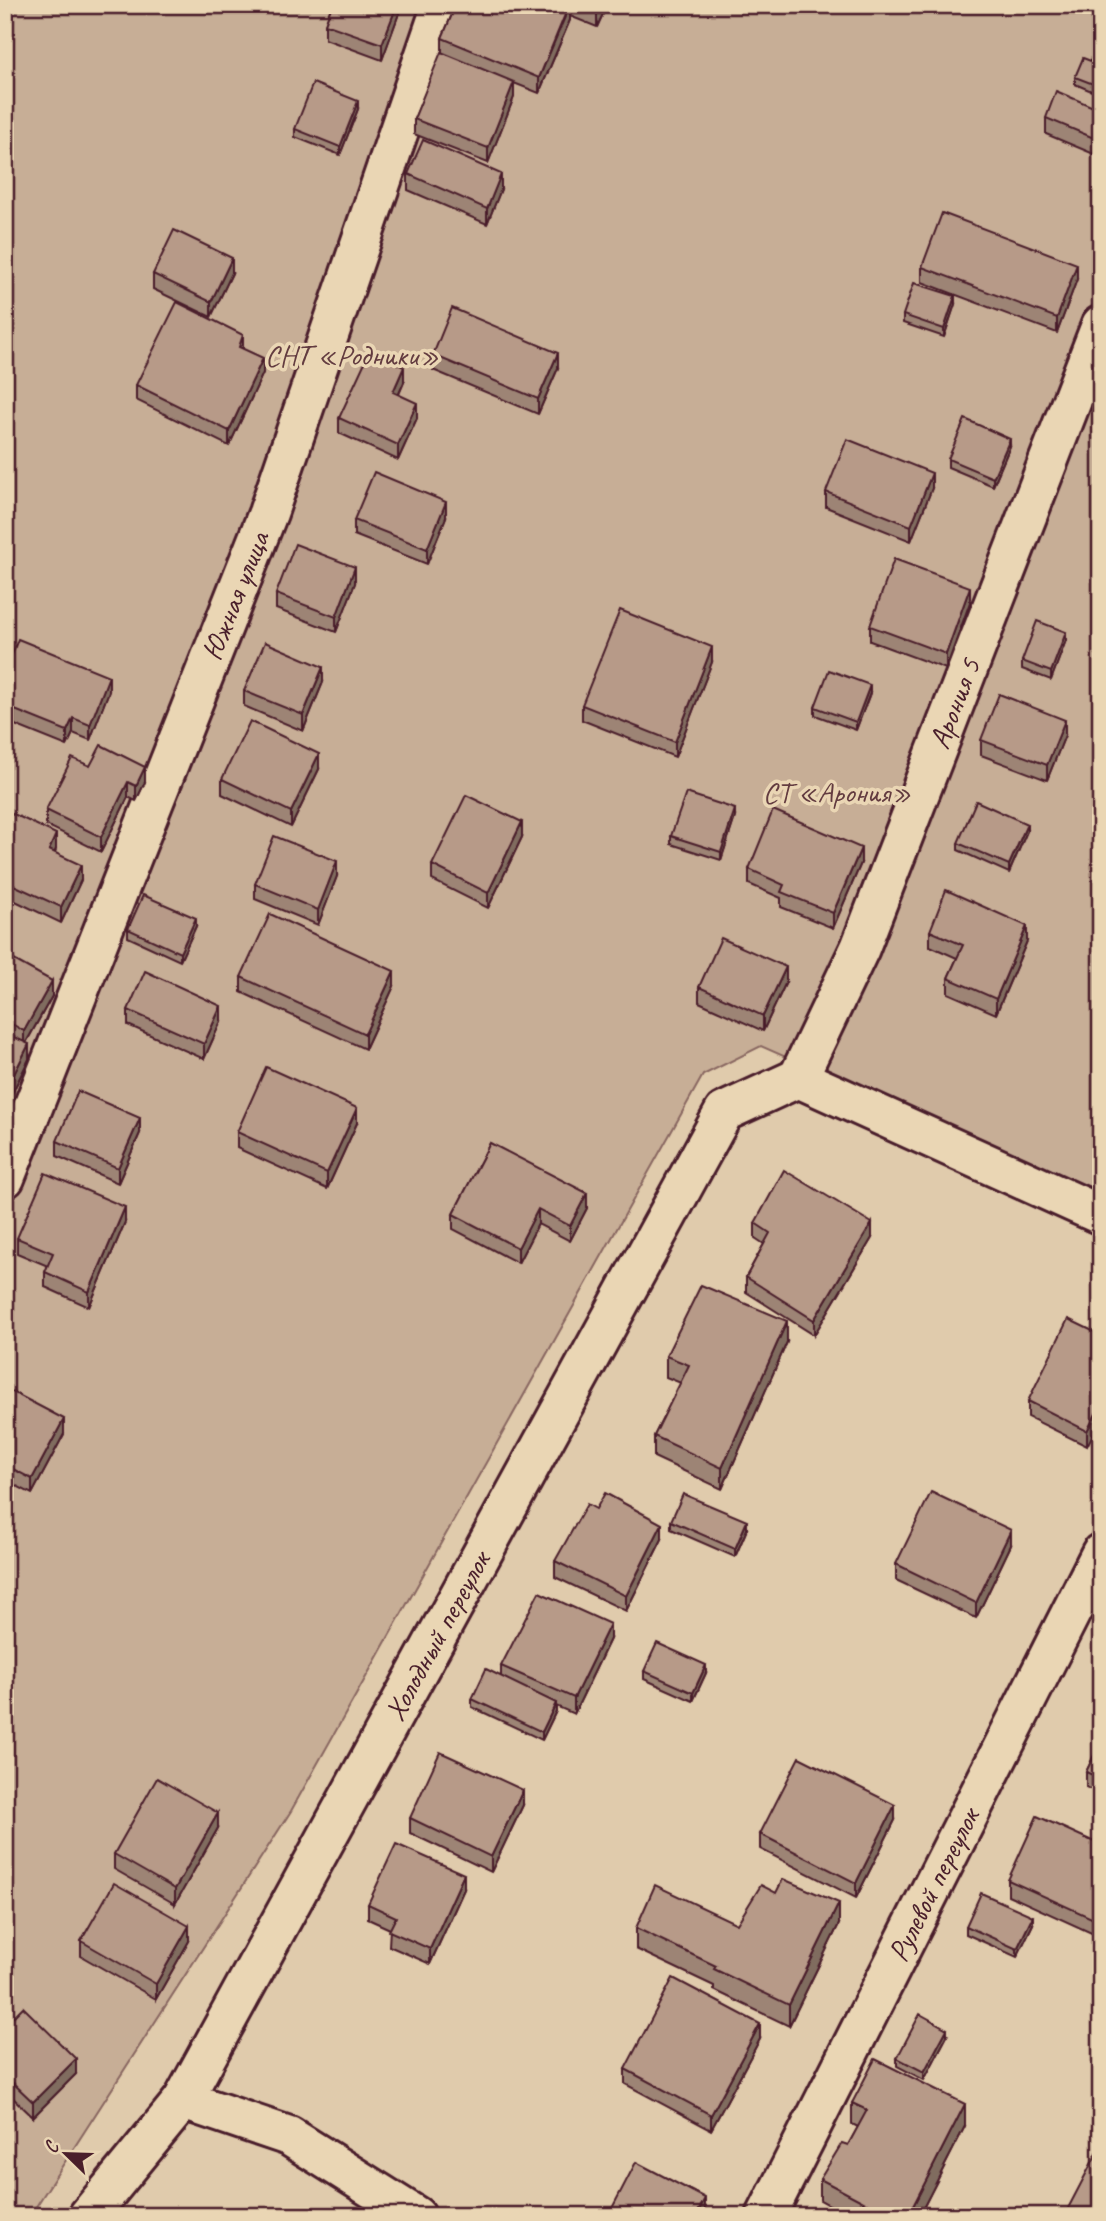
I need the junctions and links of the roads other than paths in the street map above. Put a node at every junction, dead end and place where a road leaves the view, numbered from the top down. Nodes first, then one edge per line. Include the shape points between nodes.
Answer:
1 (442, 5) edge
2 (1101, 325) edge
3 (798, 1078) junction
4 (5, 1178) edge
5 (1101, 1215) edge
6 (1101, 1553) edge
7 (183, 2100) junction
8 (88, 2216) edge
9 (416, 2216) edge
10 (766, 2216) edge

1 - 4 street, Южная улица via 268,513
2 - 3 street, Арония 5 via 860,948
3 - 5 street
3 - 7 street, Холодный переулок via 724,1112
6 - 10 street, Рулевой переулок
7 - 8 street, Холодный переулок
7 - 9 street via 289,2136

